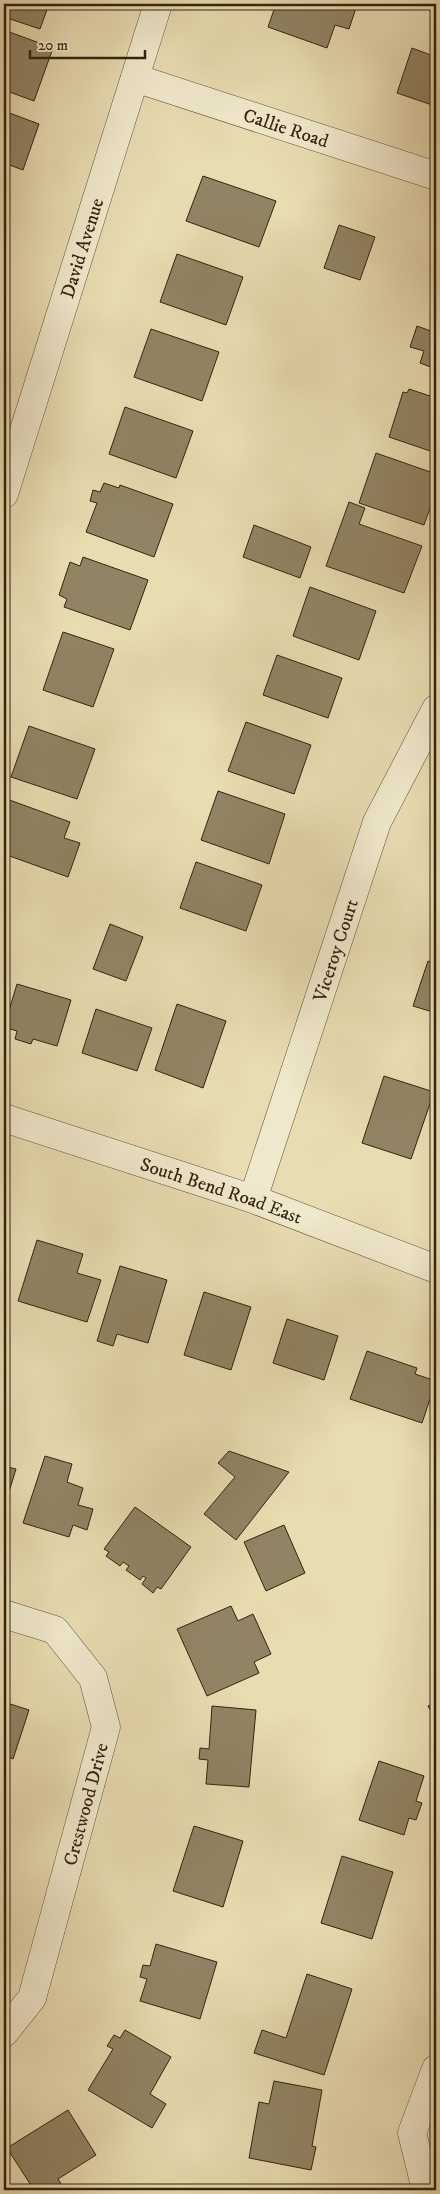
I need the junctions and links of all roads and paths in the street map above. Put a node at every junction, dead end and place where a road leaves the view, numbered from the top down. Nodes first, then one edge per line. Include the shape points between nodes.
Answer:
1 (158, 4) edge
2 (135, 78) junction
3 (436, 176) edge
4 (4, 494) edge
5 (436, 709) edge
6 (4, 1118) edge
7 (253, 1199) junction
8 (436, 1269) edge
9 (4, 1614) edge
10 (4, 2033) edge
11 (436, 2069) edge
12 (426, 2190) edge

1 - 2 street, David Avenue
2 - 3 street, Callie Road
2 - 4 street, David Avenue
5 - 7 street, Viceroy Court via 377,822
6 - 7 street, South Bend Road East
7 - 8 street, South Bend Road East
9 - 10 street, Crestwood Drive via 55,1630 93,1678 106,1727 32,1998
11 - 12 street via 412,2133

